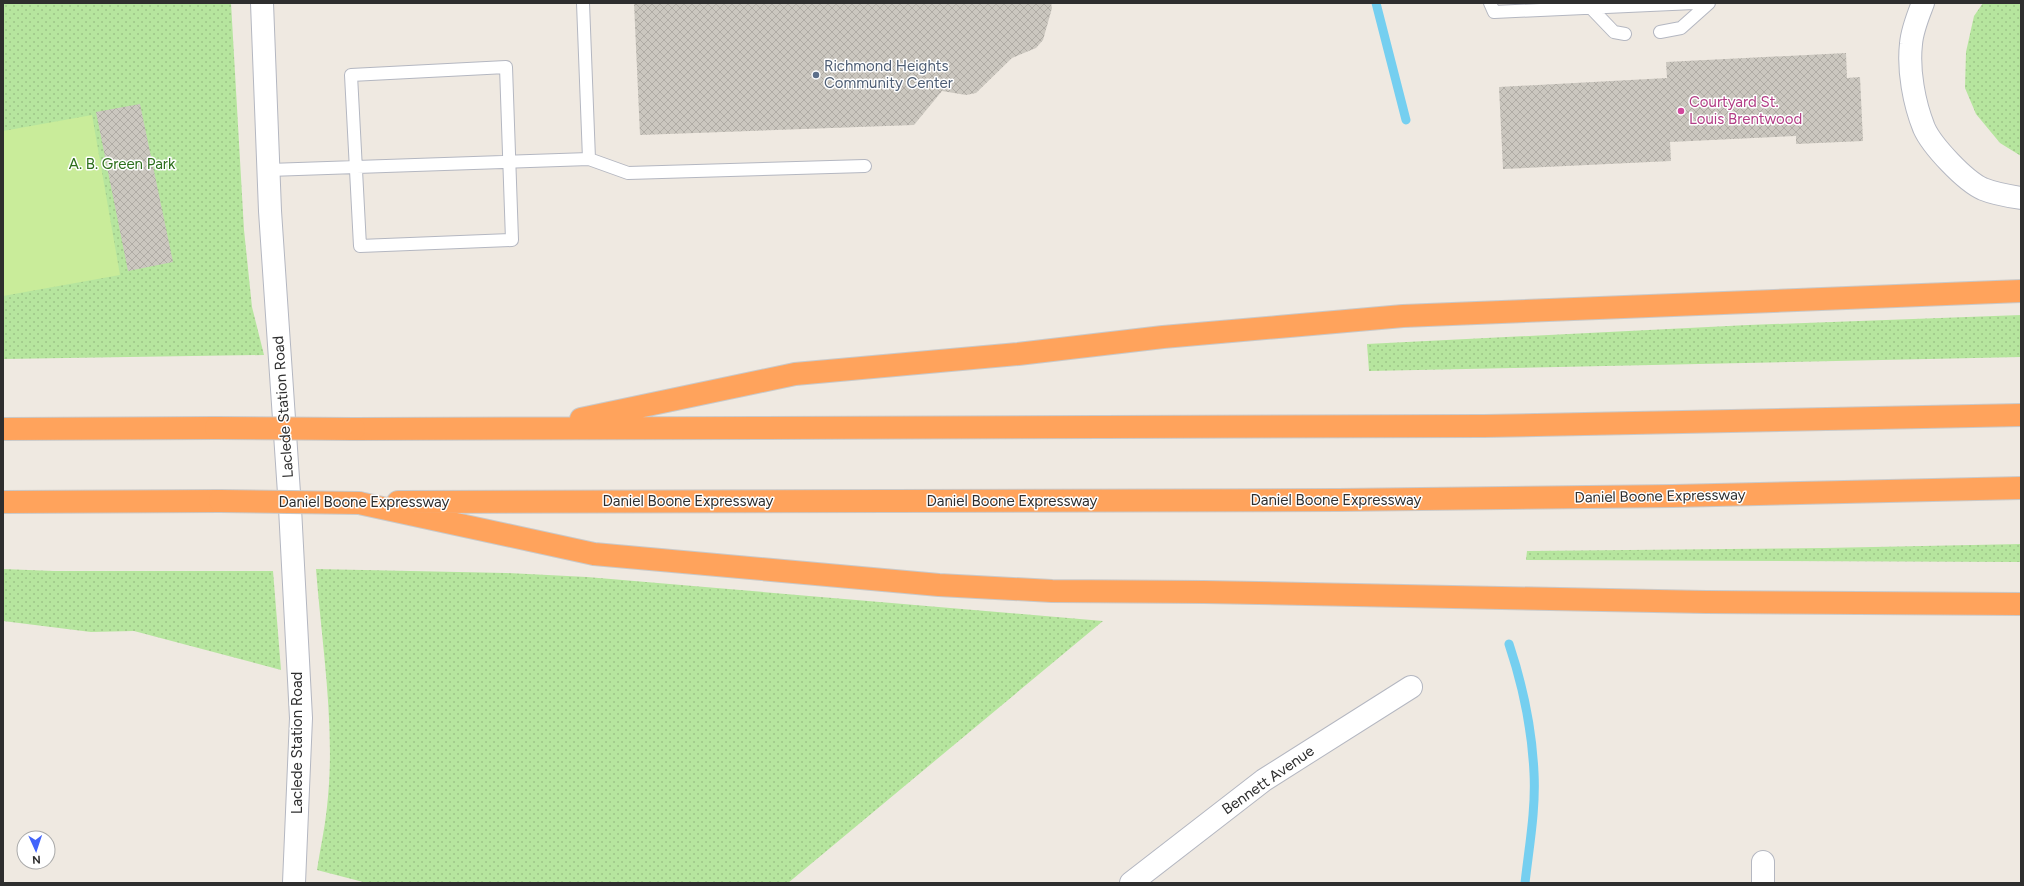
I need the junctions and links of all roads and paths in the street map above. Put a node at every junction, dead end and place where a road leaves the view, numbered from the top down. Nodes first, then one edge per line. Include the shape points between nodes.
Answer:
1 (262, 3) edge
2 (583, 3) edge
3 (1490, 3) edge
4 (1694, 3) edge
5 (1708, 3) edge
6 (1923, 3) edge
7 (1591, 8) junction
8 (1660, 32) dead end
9 (1625, 34) dead end
10 (589, 159) junction
11 (510, 162) junction
12 (865, 166) dead end
13 (357, 167) junction
14 (269, 170) junction
15 (2021, 198) edge
16 (2021, 291) edge
17 (2021, 415) edge
18 (537, 428) junction
19 (3, 429) edge
20 (2021, 488) edge
21 (3, 502) edge
22 (359, 503) junction
23 (2021, 604) edge
24 (1411, 687) dead end
25 (1763, 862) dead end
26 (294, 883) edge
27 (1131, 883) edge
28 (1763, 883) edge

1 - 14 street, Laclede Station Road
2 - 10 lane
3 - 7 lane via 1494,12
4 - 7 lane
5 - 8 lane via 1682,28
6 - 15 street via 1916,18 1911,43 1911,72 1925,128 1940,151 1961,174 1981,188 2003,196
7 - 9 lane via 1614,32
10 - 11 lane
10 - 12 lane via 628,173
11 - 13 lane
11 - 13 lane via 512,240 360,246
11 - 13 lane via 506,67 351,75
13 - 14 lane
14 - 26 street, Laclede Station Road via 301,718
16 - 18 highway via 1403,316 1163,337 1010,355 795,374
17 - 18 highway via 1484,426
18 - 19 highway, bridge
20 - 22 highway, Daniel Boone Expressway via 1338,500
21 - 22 highway, Daniel Boone Expressway, bridge
22 - 23 highway via 594,554 947,585 1052,591 1706,602
24 - 27 street, Bennett Avenue via 1264,780
25 - 28 street

